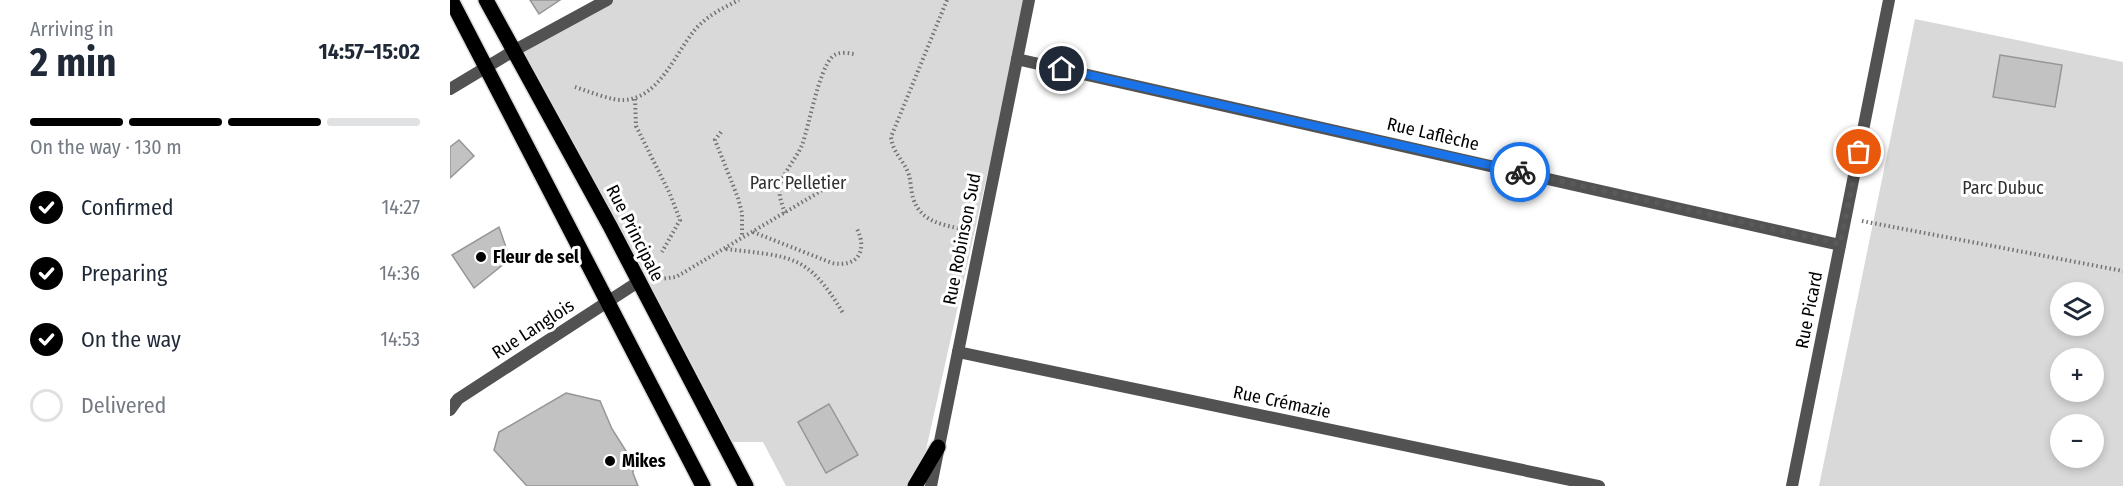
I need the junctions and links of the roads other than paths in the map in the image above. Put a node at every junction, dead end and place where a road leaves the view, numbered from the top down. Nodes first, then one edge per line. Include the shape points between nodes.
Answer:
1 (451, 0) edge
2 (486, 0) edge
3 (607, 0) edge
4 (1029, 0) edge
5 (1890, 0) edge
6 (515, 50) junction
7 (1017, 59) junction
8 (484, 68) junction
9 (450, 89) edge
10 (1840, 244) junction
11 (638, 282) junction
12 (608, 302) junction
13 (958, 352) junction
14 (450, 410) edge
15 (938, 447) junction
16 (703, 486) edge
17 (746, 486) edge
18 (915, 486) edge
19 (931, 486) edge
20 (1599, 486) edge
21 (1792, 486) edge

1 - 8 main road
2 - 6 main road, Rue Principale
3 - 6 street
4 - 7 street, Rue Robinson Sud
5 - 10 street, Rue Picard
6 - 8 street
6 - 11 main road, Rue Principale
7 - 10 street, Rue Laflèche
7 - 13 street, Rue Robinson Sud
8 - 9 street
8 - 12 main road
10 - 21 street, Rue Picard
11 - 12 street, Rue Langlois
11 - 17 main road, Rue Principale
12 - 14 street, Rue Langlois via 458,399
12 - 16 main road
13 - 15 street, Rue Robinson Sud
13 - 20 street, Rue Crémazie
15 - 18 main road
15 - 19 street, Rue Robinson Sud

